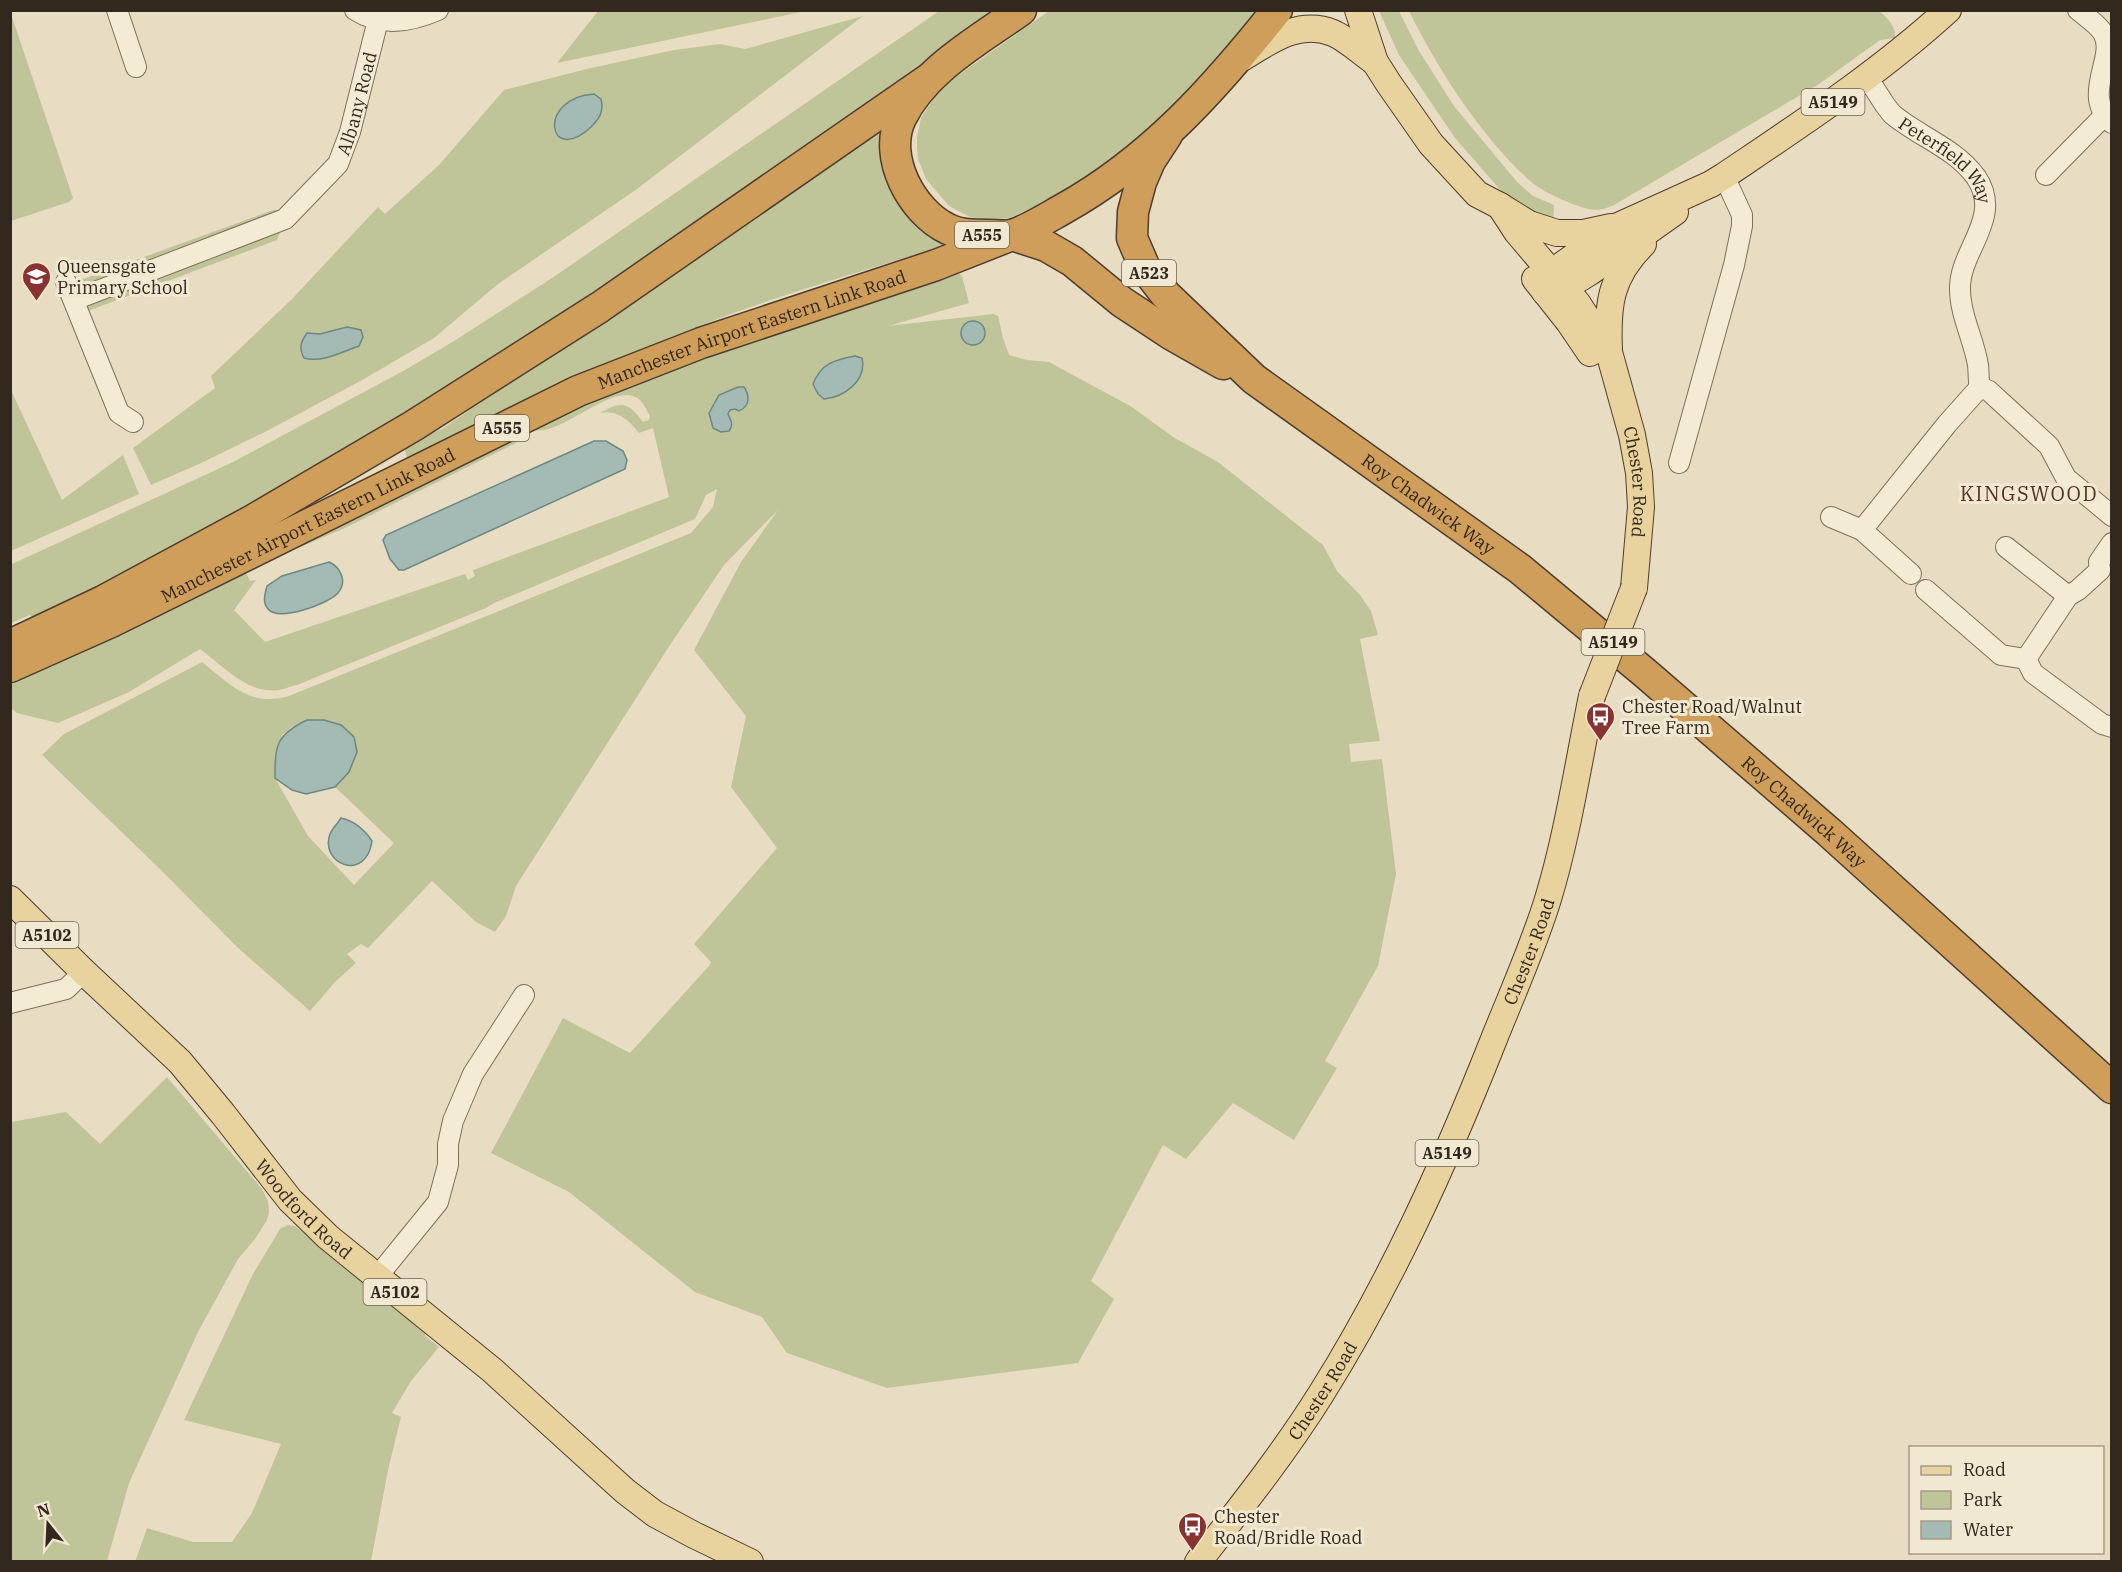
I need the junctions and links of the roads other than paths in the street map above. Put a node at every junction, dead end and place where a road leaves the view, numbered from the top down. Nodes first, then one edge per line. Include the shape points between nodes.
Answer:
1 (117, 10) edge
2 (355, 10) edge
3 (438, 10) edge
4 (1021, 10) edge
5 (1277, 10) edge
6 (1358, 10) edge
7 (1948, 10) edge
8 (2078, 10) edge
9 (378, 20) junction
10 (1236, 62) junction
11 (1375, 62) junction
12 (136, 67) dead end
13 (1867, 77) junction
14 (930, 78) junction
15 (2108, 119) edge
16 (1167, 135) junction
17 (2046, 175) dead end
18 (1717, 180) junction
19 (1477, 195) junction
20 (1500, 206) junction
21 (1673, 214) junction
22 (1618, 226) junction
23 (1012, 235) junction
24 (960, 255) junction
25 (1554, 284) junction
26 (1122, 302) junction
27 (1609, 352) junction
28 (1254, 379) junction
29 (1980, 387) junction
30 (1619, 391) junction
31 (133, 422) dead end
32 (1679, 464) dead end
33 (2112, 516) edge
34 (1831, 517) dead end
35 (1862, 530) junction
36 (2112, 543) edge
37 (2006, 548) dead end
38 (1911, 574) dead end
39 (2106, 574) edge
40 (1926, 590) dead end
41 (2068, 596) junction
42 (10, 645) edge
43 (2026, 659) junction
44 (10, 667) edge
45 (2112, 728) edge
46 (10, 899) edge
47 (84, 972) junction
48 (524, 995) dead end
49 (10, 1003) edge
50 (2112, 1088) edge
51 (377, 1277) junction
52 (1198, 1561) edge
53 (750, 1562) edge

1 - 12 street
2 - 9 street
3 - 9 street via 410,20
4 - 14 highway, A555
5 - 10 highway, A555
6 - 11 main road
7 - 13 main road, A5149
8 - 15 street via 2103,32 2106,43 2098,84
9 - 31 street, Albany Road via 338,164 285,219 70,291 119,414
10 - 11 main road via 1277,37 1312,28 1333,33
10 - 16 highway, A555
11 - 19 main road via 1431,144
13 - 18 main road, A5149
13 - 29 street, Peterfield Way via 1892,114 1962,162 1977,178 1984,198 1984,221 1963,268 1960,289
14 - 23 highway, A555 via 914,95 900,120 895,140 908,190 932,219 949,230
14 - 42 highway, Manchester Airport Eastern Link Road / A555 via 600,307 423,420 253,520 103,601
15 - 17 street
16 - 23 highway, A555 via 1078,201
16 - 28 highway, Roy Chadwick Way / A523 via 1141,182 1133,212 1132,238 1145,268 1166,295
18 - 21 main road, A5149
18 - 22 main road, A5149
18 - 32 street via 1742,215 1742,226
19 - 20 main road
19 - 25 main road via 1497,229
20 - 22 main road via 1529,224 1557,233
20 - 25 main road, Chester Road / A5149
21 - 25 main road, A5149
21 - 27 main road via 1631,255 1614,286 1608,308
22 - 25 main road, A5149
23 - 24 highway, Manchester Airport Eastern Link Road / A555
23 - 26 highway, Roy Chadwick Way / A523 via 1046,246 1072,261
24 - 26 highway, Roy Chadwick Way / A523 via 1008,252 1030,256
24 - 44 highway, Manchester Airport Eastern Link Road / A555 via 701,343 578,391 111,622
25 - 27 main road, Chester Road / A5149 via 1586,314
25 - 30 main road via 1569,322
26 - 28 highway, Roy Chadwick Way / A523 via 1214,360
27 - 30 main road, Chester Road / A5149
28 - 50 highway, Roy Chadwick Way / A523 via 1520,569 1830,833
29 - 33 street via 2037,433 2049,446 2066,478
29 - 35 street
30 - 52 main road, Chester Road / A5149, bridge via 1639,473 1641,507 1634,588 1592,696 1548,899 1455,1137 1388,1277 1320,1396 1278,1458
34 - 35 street
35 - 38 street
36 - 39 street via 2099,562
37 - 41 street
39 - 41 street
40 - 43 street via 2001,655
41 - 43 street
43 - 45 street via 2033,673
46 - 47 main road, Woodford Road / A5102
47 - 49 street via 66,988
47 - 51 main road, Woodford Road / A5102 via 188,1071 290,1200
48 - 51 street via 473,1074 453,1121 438,1202
51 - 53 main road, Woodford Road / A5102 via 492,1370 640,1503

